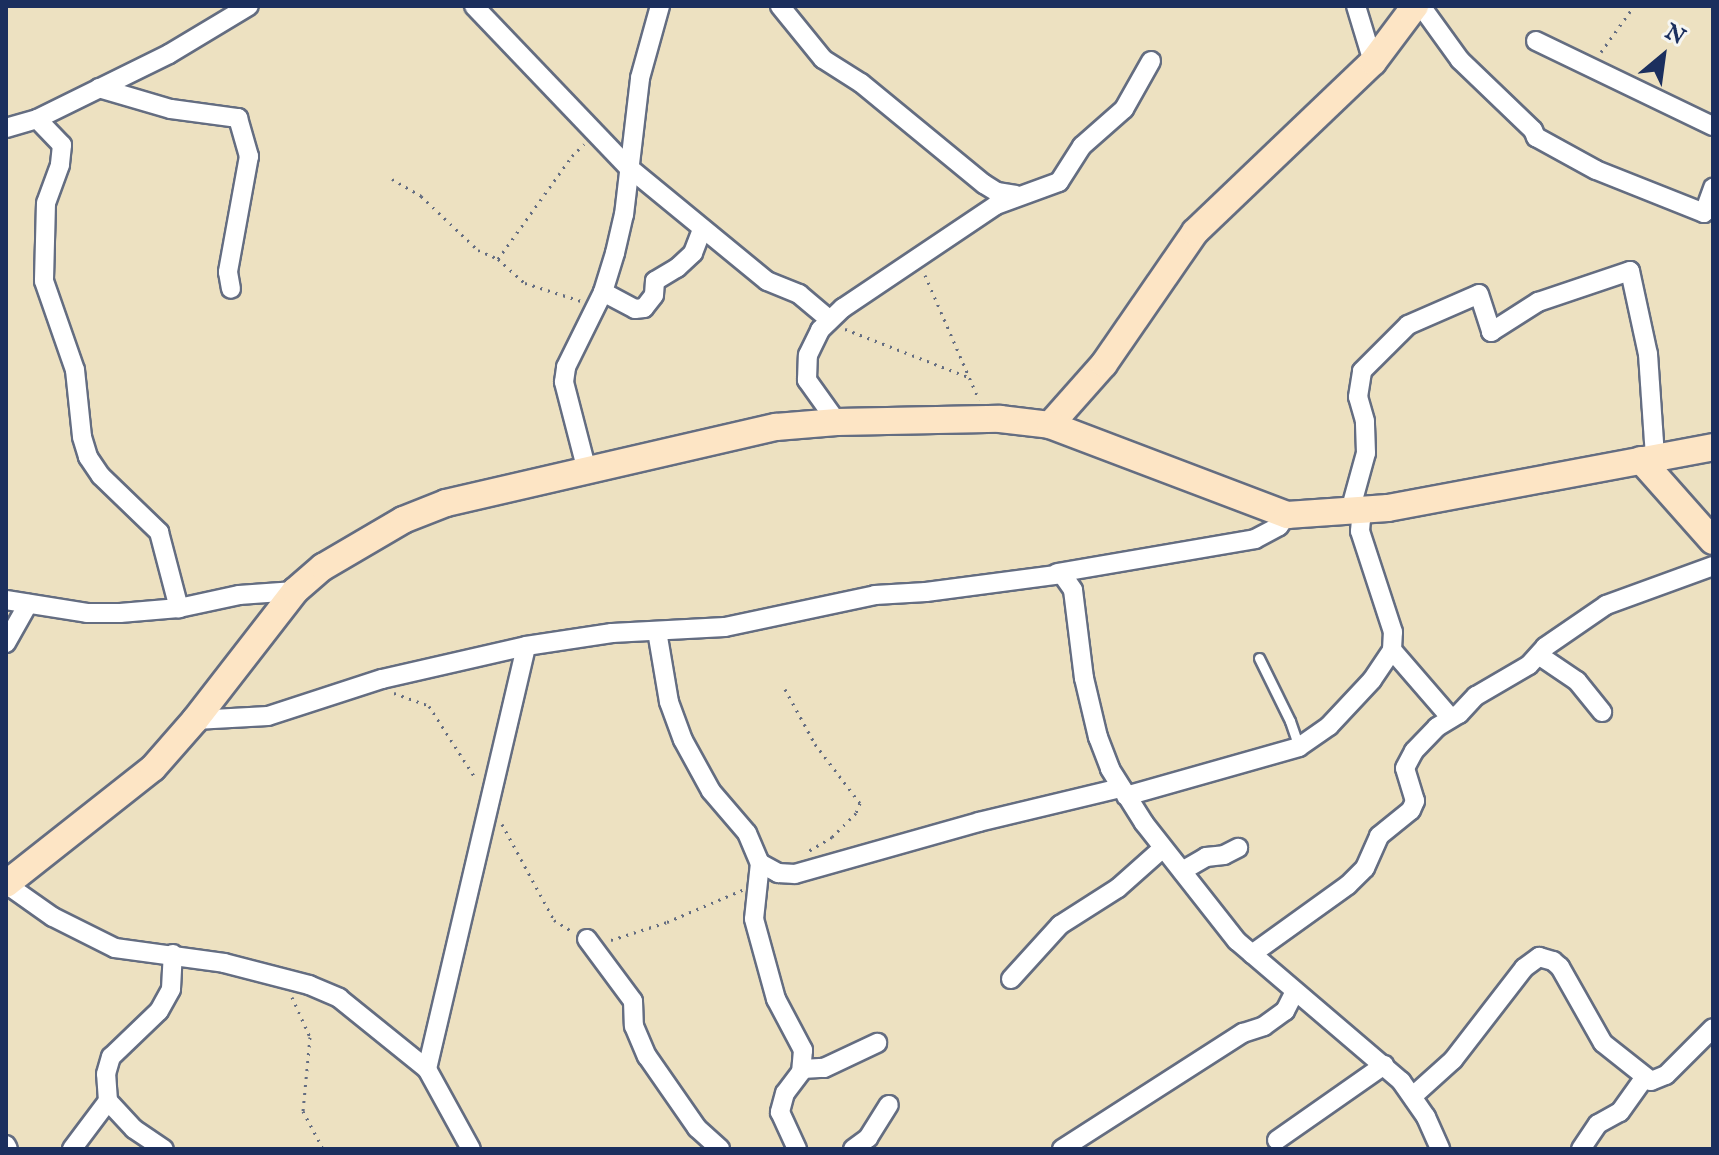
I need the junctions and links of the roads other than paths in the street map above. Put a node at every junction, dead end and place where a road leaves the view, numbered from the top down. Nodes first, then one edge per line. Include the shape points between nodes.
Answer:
1 (249, 6) edge
2 (474, 6) edge
3 (660, 6) edge
4 (780, 6) edge
5 (1356, 6) edge
6 (1418, 6) edge
7 (1536, 41) dead end
8 (1151, 61) dead end
9 (1373, 62) junction
10 (99, 88) junction
11 (37, 119) junction
12 (1713, 126) edge
13 (6, 128) edge
14 (627, 166) junction
15 (1713, 188) edge
16 (1016, 195) junction
17 (702, 229) junction
18 (231, 289) dead end
19 (599, 300) junction
20 (829, 319) junction
21 (837, 422) junction
22 (1050, 425) junction
23 (1713, 447) edge
24 (1648, 458) junction
25 (587, 471) junction
26 (1358, 511) junction
27 (1287, 515) junction
28 (1713, 541) edge
29 (1713, 566) edge
30 (1057, 573) junction
31 (295, 591) junction
32 (6, 600) edge
33 (28, 604) junction
34 (179, 608) junction
35 (657, 631) junction
36 (6, 643) edge
37 (526, 646) junction
38 (1392, 650) junction
39 (1540, 656) junction
40 (1259, 658) dead end
41 (1602, 712) dead end
42 (1451, 718) junction
43 (195, 720) junction
44 (1299, 747) junction
45 (1124, 792) junction
46 (1238, 848) dead end
47 (1162, 849) junction
48 (760, 863) junction
49 (1182, 871) junction
50 (6, 884) edge
51 (587, 939) road end
52 (173, 954) junction
53 (1252, 954) junction
54 (1011, 979) dead end
55 (1295, 991) junction
56 (1713, 1028) edge
57 (877, 1043) dead end
58 (1384, 1065) junction
59 (427, 1069) junction
60 (802, 1069) junction
61 (1645, 1077) junction
62 (1413, 1096) junction
63 (108, 1101) junction
64 (889, 1105) dead end
65 (1277, 1140) dead end
66 (72, 1149) edge
67 (164, 1149) edge
68 (471, 1149) edge
69 (720, 1149) edge
70 (797, 1149) edge
71 (853, 1149) edge
72 (1062, 1149) edge
73 (1440, 1149) edge
74 (1581, 1149) edge

1 - 10 street
2 - 14 street
3 - 14 street via 640,78
4 - 16 street via 823,59 861,83 984,184
5 - 9 street
6 - 9 street
6 - 15 street via 1460,60 1536,137 1596,170 1704,213
7 - 12 street
8 - 16 street via 1124,109 1082,146 1059,182
9 - 22 street via 1195,232 1104,364
10 - 11 street
10 - 18 street via 171,109 238,118 249,156 228,272
11 - 13 street
11 - 34 street via 62,145 46,203 44,281 75,370 82,437 101,476 159,532
14 - 17 street
14 - 19 street via 624,215
16 - 20 street
17 - 19 street via 693,253 655,281 654,295 644,308
17 - 20 street via 767,281 799,294
19 - 25 street via 569,357 564,382
20 - 21 street via 813,341 806,368 813,392
21 - 22 street via 986,420
21 - 25 street via 776,427
22 - 27 street
23 - 24 street
24 - 26 street
24 - 26 street via 1648,354 1630,271 1538,302 1491,332 1479,294 1408,325 1362,371 1358,397 1366,453
24 - 28 street
25 - 31 street via 446,503 403,520 323,567
26 - 27 street
26 - 38 street via 1393,632
27 - 30 street via 1255,539
29 - 39 street via 1606,605 1545,647
30 - 35 street via 875,595 725,627
30 - 45 street via 1071,582 1089,706
31 - 34 street via 239,595
31 - 43 street
32 - 33 street
33 - 34 street via 87,613
33 - 36 street
35 - 37 street
35 - 48 street via 669,702 683,740 711,791 747,833
37 - 43 street via 382,679 268,716
37 - 59 street
38 - 42 street
38 - 44 street via 1329,726
39 - 41 street via 1577,681
39 - 42 street
40 - 44 lane
42 - 53 street via 1407,761 1415,801 1379,836 1365,868
43 - 50 street via 153,768
44 - 45 street
45 - 47 street
45 - 48 street via 979,822 795,874 778,873
46 - 49 street
47 - 49 street
47 - 54 street via 1118,888 1060,925
48 - 60 street via 754,919 776,999 803,1050
49 - 53 street
50 - 52 street via 85,936 115,948
51 - 69 street via 633,1001 634,1026 647,1056 697,1128
52 - 59 street via 284,979 339,998
52 - 63 street via 171,989 159,1011 111,1057
53 - 55 street
55 - 58 street
55 - 72 street via 1285,1011 1264,1026 1243,1033
56 - 61 street via 1666,1075 1651,1081
57 - 60 street via 824,1068
58 - 62 street
58 - 65 street
59 - 68 street
60 - 70 street via 785,1093 780,1112
61 - 62 street via 1603,1043 1560,967 1539,957 1524,968 1453,1060
61 - 74 street via 1620,1112 1598,1124
62 - 73 street
63 - 66 street
63 - 67 street via 134,1129
64 - 71 street via 868,1138

